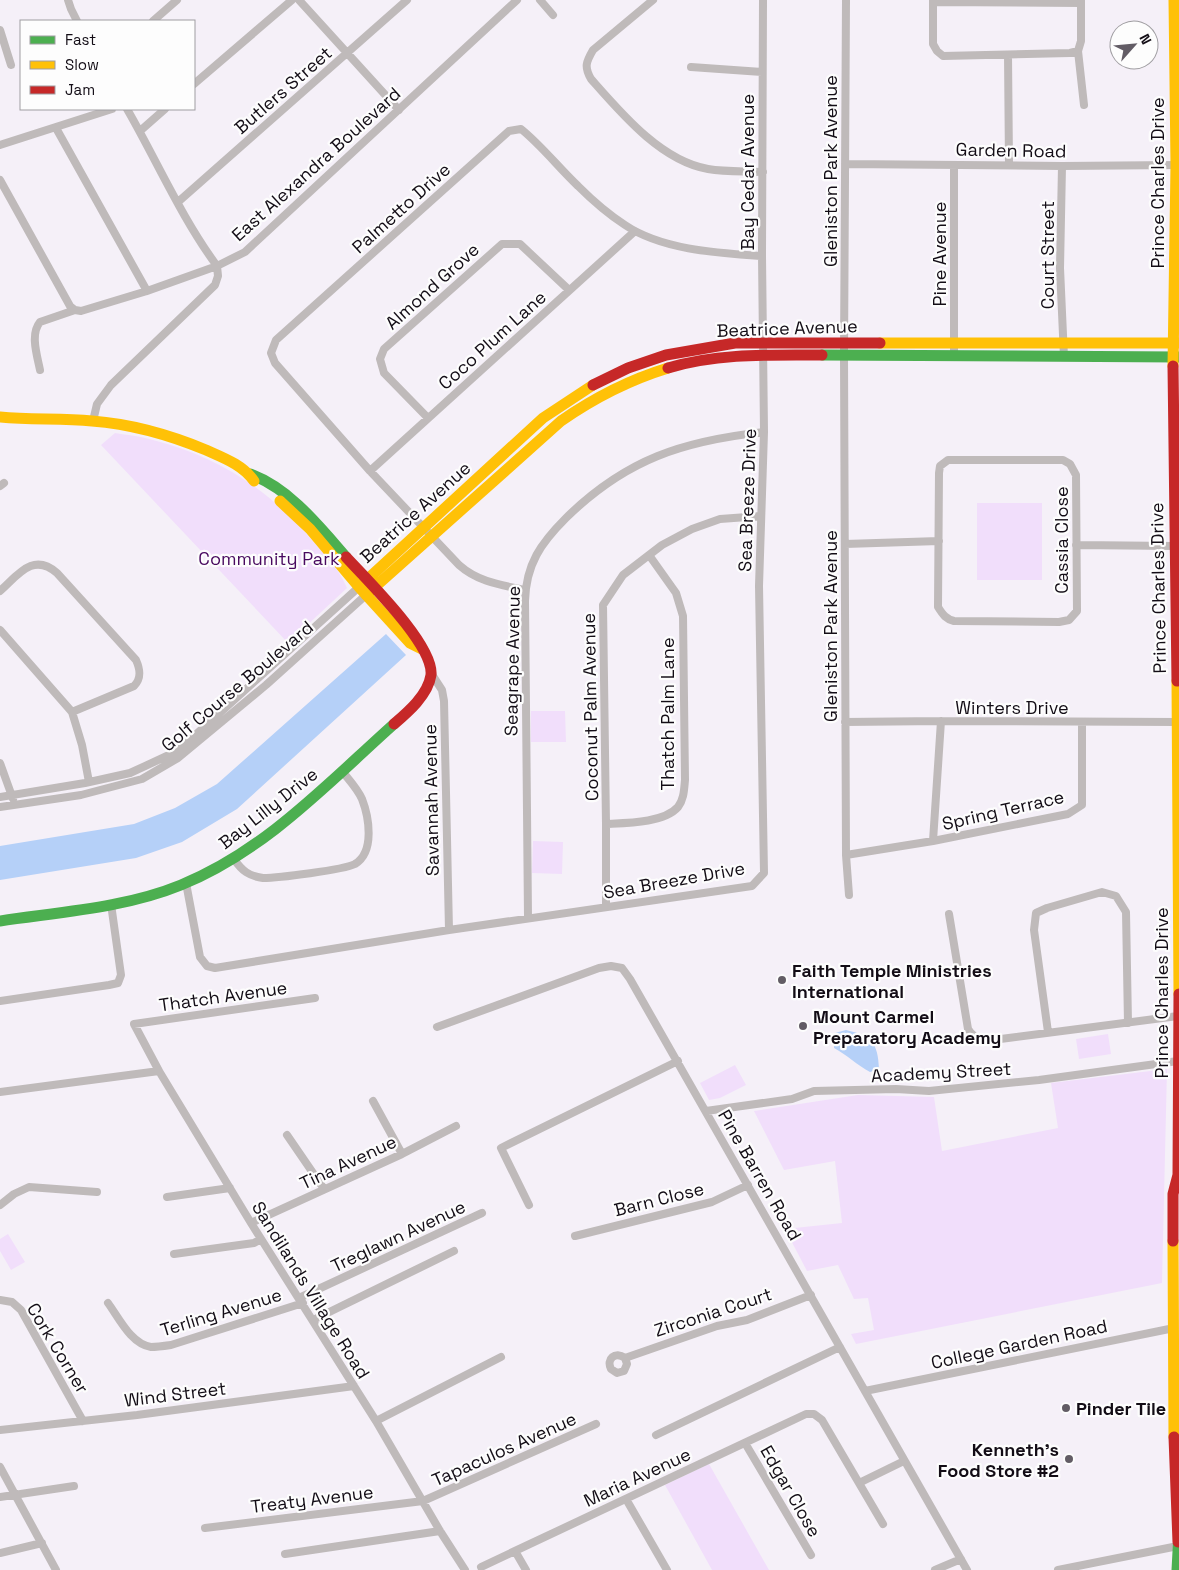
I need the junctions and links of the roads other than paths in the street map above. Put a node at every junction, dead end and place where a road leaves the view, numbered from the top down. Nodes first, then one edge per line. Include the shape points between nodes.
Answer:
1 (68, 0) edge
2 (177, 0) edge
3 (292, 0) edge
4 (298, 0) edge
5 (407, 0) edge
6 (517, 0) edge
7 (540, 0) edge
8 (653, 0) edge
9 (763, 0) edge
10 (846, 0) edge
11 (1174, 0) edge
12 (933, 1) edge
13 (1081, 2) edge
14 (553, 15) dead end
15 (76, 20) edge
16 (154, 20) edge
17 (0, 30) edge
18 (1078, 51) junction
19 (348, 54) junction
20 (1008, 55) junction
21 (11, 65) dead end
22 (690, 67) dead end
23 (762, 72) junction
24 (195, 83) edge
25 (1084, 105) dead end
26 (109, 110) edge
27 (128, 110) edge
28 (164, 110) edge
29 (399, 110) junction
30 (56, 128) junction
31 (140, 131) junction
32 (0, 145) edge
33 (845, 164) junction
34 (954, 165) junction
35 (1009, 165) junction
36 (1176, 165) junction
37 (1062, 166) junction
38 (763, 172) junction
39 (0, 180) edge
40 (178, 202) junction
41 (635, 231) junction
42 (762, 256) junction
43 (217, 266) junction
44 (569, 290) junction
45 (147, 291) junction
46 (75, 310) junction
47 (763, 343) junction
48 (844, 343) junction
49 (1064, 343) junction
50 (1176, 343) edge
51 (954, 344) junction
52 (763, 356) junction
53 (844, 356) junction
54 (954, 357) junction
55 (1064, 357) junction
56 (1176, 357) edge
57 (40, 370) dead end
58 (0, 417) edge
59 (428, 418) junction
60 (93, 421) junction
61 (764, 432) junction
62 (1177, 467) edge
63 (370, 471) junction
64 (761, 516) junction
65 (428, 532) junction
66 (939, 541) junction
67 (845, 544) junction
68 (1076, 545) junction
69 (1175, 546) junction
70 (649, 555) junction
71 (367, 587) junction
72 (525, 590) junction
73 (0, 591) edge
74 (0, 630) edge
75 (431, 672) junction
76 (72, 712) junction
77 (940, 721) junction
78 (846, 722) junction
79 (1082, 722) junction
80 (1177, 722) junction
81 (0, 763) edge
82 (342, 771) junction
83 (89, 782) junction
84 (1178, 791) edge
85 (12, 795) junction
86 (0, 796) edge
87 (15, 805) junction
88 (0, 807) edge
89 (606, 824) junction
90 (933, 842) junction
91 (846, 855) junction
92 (234, 859) junction
93 (186, 883) junction
94 (848, 895) dead end
95 (110, 904) junction
96 (606, 908) junction
97 (949, 914) dead end
98 (528, 918) junction
99 (0, 922) edge
100 (448, 930) junction
101 (315, 998) dead end
102 (0, 1001) edge
103 (1178, 1016) junction
104 (134, 1024) joint
105 (1128, 1024) junction
106 (436, 1027) dead end
107 (1048, 1032) junction
108 (678, 1061) junction
109 (1178, 1061) junction
110 (159, 1071) junction
111 (0, 1092) edge
112 (372, 1102) dead end
113 (706, 1111) junction
114 (456, 1126) dead end
115 (287, 1135) dead end
116 (402, 1154) junction
117 (1178, 1177) edge
118 (748, 1185) junction
119 (230, 1188) junction
120 (324, 1189) junction
121 (97, 1192) dead end
122 (167, 1197) dead end
123 (0, 1205) edge
124 (529, 1205) dead end
125 (482, 1213) dead end
126 (251, 1223) junction
127 (575, 1236) dead end
128 (262, 1239) junction
129 (454, 1251) dead end
130 (174, 1254) dead end
131 (811, 1294) junction
132 (0, 1300) edge
133 (301, 1301) junction
134 (108, 1303) dead end
135 (313, 1320) junction
136 (1176, 1327) edge
137 (840, 1347) junction
138 (501, 1357) dead end
139 (625, 1358) dead end
140 (354, 1386) junction
141 (865, 1391) junction
142 (376, 1420) junction
143 (83, 1421) junction
144 (596, 1424) dead end
145 (0, 1430) edge
146 (656, 1435) dead end
147 (746, 1443) junction
148 (904, 1462) junction
149 (0, 1467) edge
150 (859, 1483) junction
151 (74, 1486) dead end
152 (15, 1494) junction
153 (0, 1497) edge
154 (626, 1499) junction
155 (423, 1501) junction
156 (884, 1524) dead end
157 (205, 1528) dead end
158 (1179, 1529) edge
159 (440, 1531) junction
160 (42, 1543) junction
161 (1178, 1544) junction
162 (515, 1551) junction
163 (0, 1553) edge
164 (285, 1554) dead end
165 (811, 1554) dead end
166 (961, 1559) junction
167 (482, 1567) dead end
168 (56, 1570) edge
169 (465, 1570) edge
170 (526, 1570) edge
171 (667, 1570) edge
172 (935, 1570) edge
173 (967, 1570) edge
174 (1058, 1570) edge
175 (1177, 1570) edge

1 - 15 street
2 - 16 street
3 - 24 street
4 - 19 street
5 - 19 street, Butlers Street
6 - 29 street, East Alexandra Boulevard
7 - 14 street
8 - 38 street via 593,50 586,70 591,79 646,136 675,157 708,169
9 - 23 street, Bay Cedar Avenue
10 - 33 street, Gleniston Park Avenue
11 - 36 main road, Prince Charles Drive
12 - 13 street
12 - 20 street via 937,51 944,56
13 - 18 street
17 - 21 street
18 - 20 street
18 - 25 street
19 - 29 street
19 - 40 street, Butlers Street
20 - 35 street
22 - 23 street
23 - 38 street, Bay Cedar Avenue
26 - 30 street
27 - 31 street
28 - 31 street
29 - 43 street, East Alexandra Boulevard via 245,252
30 - 32 street
30 - 45 street
31 - 40 street
33 - 34 street, Garden Road
33 - 48 street, Gleniston Park Avenue
34 - 35 street, Garden Road
34 - 51 street, Pine Avenue
35 - 37 street, Garden Road
36 - 37 street, Garden Road
36 - 50 main road, Prince Charles Drive
37 - 49 street, Court Street via 1060,268
38 - 42 street, Bay Cedar Avenue
39 - 46 street
40 - 43 street
41 - 42 street, Palmetto Drive via 658,241 702,252
41 - 44 street, Coco Plum Lane
41 - 63 street, Palmetto Drive via 598,206 521,129 509,131 276,340 271,353 275,363
42 - 47 street, Bay Cedar Avenue
43 - 45 street, East Alexandra Boulevard
43 - 60 street via 215,285 111,385 96,404
44 - 59 street, Coco Plum Lane
44 - 59 street, Almond Grove via 520,244 502,244 384,349 380,359 384,373
45 - 46 street, East Alexandra Boulevard
46 - 57 street, East Alexandra Boulevard via 40,322 37,326 34,332
47 - 48 main road, Beatrice Avenue
47 - 52 street, Sea Breeze Drive
47 - 65 main road, Beatrice Avenue via 735,343 684,351 596,382 542,418
48 - 51 main road, Beatrice Avenue
48 - 53 street, Gleniston Park Avenue
49 - 50 main road, Beatrice Avenue
49 - 51 main road, Beatrice Avenue
49 - 55 street, Court Street
50 - 56 main road, Prince Charles Drive
51 - 54 street, Pine Avenue
52 - 53 main road, Beatrice Avenue
52 - 61 street, Sea Breeze Drive
52 - 65 main road, Beatrice Avenue via 716,358 678,365 616,387 560,421
53 - 54 main road, Beatrice Avenue
53 - 67 street, Gleniston Park Avenue
54 - 55 main road, Beatrice Avenue
55 - 56 main road, Beatrice Avenue
56 - 62 main road, Prince Charles Drive
58 - 60 main road
59 - 63 street, Coco Plum Lane
60 - 71 main road via 169,436 258,475 304,511 329,536
61 - 64 street, Sea Breeze Drive
61 - 72 street, Seagrape Avenue via 688,444 643,461 620,474 582,503 548,538 533,559
62 - 69 main road, Prince Charles Drive
63 - 65 street, Palmetto Drive
64 - 70 street, Coconut Palm Avenue via 720,519 692,529
64 - 96 street, Sea Breeze Drive via 759,586 764,873 752,886
65 - 71 main road, Beatrice Avenue
65 - 72 street, Palmetto Drive via 471,574 492,583
66 - 67 street
66 - 68 street, Cassia Close via 938,608 947,619 954,621 1069,620 1077,611
66 - 68 street, Cassia Close via 939,473 940,466 948,460 1063,460 1070,464 1076,475
67 - 78 street, Gleniston Park Avenue
68 - 69 street
69 - 80 main road, Prince Charles Drive
70 - 89 street, Coconut Palm Avenue via 623,575 603,605
70 - 89 street, Thatch Palm Lane via 676,594 683,616 683,796 668,814 640,822
71 - 75 main road via 417,638 428,658
71 - 83 street, Golf Course Boulevard via 170,755 130,773
71 - 87 street, Golf Course Boulevard via 266,685 178,758 142,779 81,795
72 - 98 street, Seagrape Avenue
73 - 76 street via 27,567 38,563 46,566 57,573 136,660 140,668 134,686
74 - 76 street
75 - 82 main road, Bay Lilly Drive via 427,688 416,701
75 - 100 street, Savannah Avenue via 442,690 444,701
76 - 83 street
77 - 78 street, Winters Drive
77 - 79 street, Winters Drive
77 - 90 street
78 - 91 street, Gleniston Park Avenue
79 - 80 street, Winters Drive
79 - 90 street, Spring Terrace via 1082,805 1068,814
80 - 84 main road, Prince Charles Drive
81 - 85 street
82 - 92 main road, Bay Lilly Drive
82 - 92 street via 359,793 368,820 368,842 358,862 342,868 263,878 244,872
83 - 85 street, Golf Course Boulevard
84 - 103 main road, Prince Charles Drive
85 - 86 street, Golf Course Boulevard
85 - 87 street
87 - 88 street, Golf Course Boulevard
89 - 96 street, Coconut Palm Avenue
90 - 91 street, Spring Terrace
91 - 94 street, Gleniston Park Avenue
92 - 93 main road, Bay Lilly Drive
93 - 95 main road, Bay Lilly Drive
93 - 100 street, Sea Breeze Drive via 199,954 203,962 212,968
95 - 99 main road, Bay Lilly Drive
95 - 102 street via 121,975 118,982 109,986
96 - 98 street, Sea Breeze Drive
97 - 107 street via 971,1034 985,1041
98 - 100 street, Sea Breeze Drive
101 - 104 street, Thatch Avenue
103 - 105 street
103 - 109 main road, Prince Charles Drive
104 - 110 street, Sandilands Village Road
105 - 107 street
105 - 107 street via 1126,912 1116,896 1102,892 1036,913 1034,930
106 - 108 street, Pine Barren Road via 611,966 622,968 630,979
108 - 113 street, Pine Barren Road
108 - 124 street via 501,1148
109 - 113 street, Academy Street via 928,1091 814,1091 792,1099
109 - 117 main road, Prince Charles Drive
110 - 111 street
110 - 119 street, Sandilands Village Road
112 - 116 street
113 - 118 street, Pine Barren Road
114 - 116 street, Tina Avenue
115 - 120 street
116 - 120 street, Tina Avenue
117 - 136 main road, Prince Charles Drive via 1173,1194
118 - 127 street, Barn Close via 712,1202
118 - 131 street, Pine Barren Road
119 - 122 street
119 - 126 street, Sandilands Village Road
120 - 126 street, Tina Avenue
121 - 123 street via 29,1187
125 - 133 street, Treglawn Avenue
126 - 128 street, Sandilands Village Road
128 - 130 street via 254,1243
128 - 133 street, Sandilands Village Road
129 - 135 street
131 - 137 street, Pine Barren Road
131 - 139 street, Zirconia Court via 747,1320 717,1326
132 - 143 street, Cork Corner via 12,1302 21,1310
133 - 134 street, Terling Avenue via 171,1345 153,1347 132,1336
133 - 135 street, Sandilands Village Road
135 - 140 street, Sandilands Village Road
136 - 141 street, College Garden Road
136 - 161 main road, Prince Charles Drive via 1174,1462
137 - 141 street, Pine Barren Road
137 - 146 street
138 - 142 street
140 - 142 street, Sandilands Village Road
140 - 143 street, Wind Street
141 - 148 street, Pine Barren Road
142 - 155 street, Sandilands Village Road
143 - 145 street, Wind Street
144 - 155 street, Tapaculos Avenue
147 - 150 street, Maria Avenue via 806,1414 814,1414 822,1420
147 - 154 street, Maria Avenue
147 - 165 street, Edgar Close
148 - 150 street
148 - 166 street, Pine Barren Road
149 - 152 street
150 - 156 street
151 - 152 street
152 - 153 street
152 - 160 street
154 - 162 street, Maria Avenue
154 - 171 street
155 - 157 street, Treaty Avenue
155 - 159 street, Sandilands Village Road
158 - 161 main road, Prince Charles Drive
159 - 164 street
159 - 169 street, Sandilands Village Road
160 - 163 street
160 - 168 street
161 - 174 street
161 - 175 main road, Prince Charles Drive
162 - 167 street, Maria Avenue
162 - 170 street
166 - 172 street
166 - 173 street, Pine Barren Road

